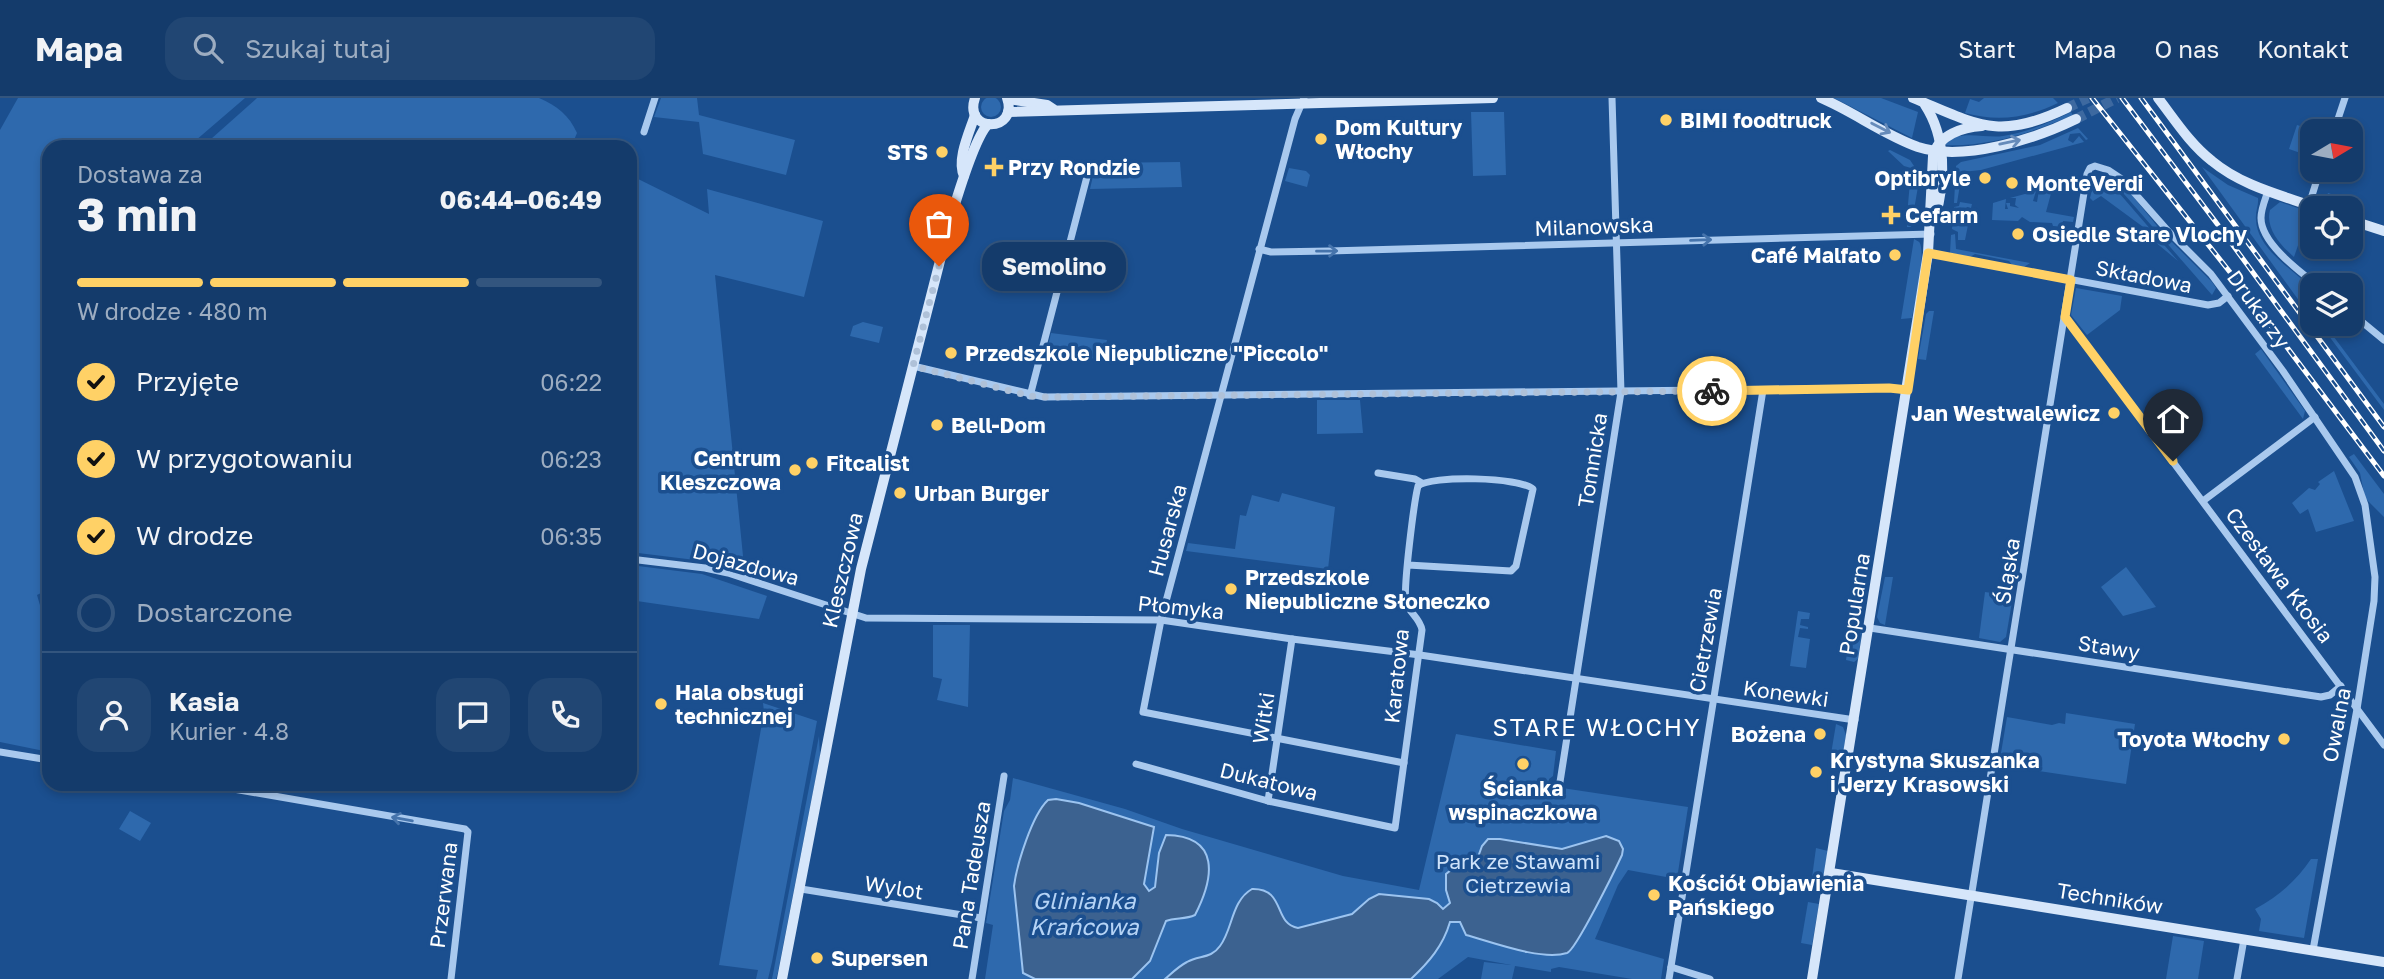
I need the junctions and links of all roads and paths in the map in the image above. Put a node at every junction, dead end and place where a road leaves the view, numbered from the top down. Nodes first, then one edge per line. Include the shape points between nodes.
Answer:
1 (655, 98) edge
2 (974, 98) edge
3 (1493, 98) edge
4 (1612, 98) edge
5 (1821, 98) edge
6 (2345, 98) edge
7 (1007, 99) edge
8 (1918, 100) edge
9 (2163, 100) edge
10 (1303, 101) edge
11 (2067, 108) tunnel mouth
12 (1053, 109) junction
13 (1008, 112) junction
14 (975, 115) junction
15 (2076, 119) tunnel mouth
16 (2338, 119) edge
17 (988, 124) junction
18 (1982, 126) junction
19 (644, 132) dead end
20 (1939, 148) junction
21 (2090, 168) joint
22 (1089, 169) dead end
23 (964, 176) junction
24 (2268, 191) junction
25 (2300, 202) edge
26 (2363, 224) edge
27 (2384, 231) edge
28 (1931, 234) junction
29 (1618, 242) junction
30 (1259, 248) junction
31 (1928, 253) junction
32 (2303, 273) edge
33 (2071, 280) junction
34 (2228, 296) junction
35 (2065, 317) junction
36 (2363, 323) edge
37 (2384, 340) edge
38 (913, 366) junction
39 (1763, 390) junction
40 (1908, 390) junction
41 (1621, 392) junction
42 (1221, 394) junction
43 (1030, 396) junction
44 (2315, 417) junction
45 (1378, 473) dead end
46 (1419, 486) junction
47 (2203, 501) junction
48 (2365, 505) joint
49 (637, 560) edge
50 (1408, 565) junction
51 (851, 614) junction
52 (1161, 620) junction
53 (1870, 628) junction
54 (1292, 639) junction
55 (2012, 650) junction
56 (1420, 655) junction
57 (1574, 678) junction
58 (2341, 687) junction
59 (1713, 700) junction
60 (2357, 709) junction
61 (1855, 720) junction
62 (1278, 738) junction
63 (2384, 745) edge
64 (0, 752) edge
65 (42, 759) edge
66 (1404, 762) junction
67 (1136, 764) dead end
68 (1004, 776) dead end
69 (1560, 782) dead end
70 (246, 791) edge
71 (1268, 801) junction
72 (1395, 828) joint
73 (1830, 873) junction
74 (801, 889) junction
75 (1971, 895) junction
76 (981, 918) junction
77 (2244, 939) junction
78 (2313, 950) junction
79 (2384, 962) edge
80 (1671, 967) junction
81 (451, 979) edge
82 (782, 979) edge
83 (972, 979) edge
84 (1669, 979) edge
85 (1710, 979) edge
86 (1812, 979) edge
87 (1958, 979) edge
88 (2237, 979) edge

1 - 19 street
2 - 14 main road, Kleszczowa
3 - 10 main road
4 - 29 street, Tomnicka
5 -> 20 main road via 1913,144
6 - 16 street
7 - 12 main road
7 - 13 main road
8 - 18 main road
8 - 20 main road, Popularna via 1934,119
9 - 24 main road via 2194,145 2212,162
10 - 12 main road
10 - 30 street, Husarska
11 - 18 main road via 2029,124
12 - 13 main road
13 - 17 main road via 1000,122
14 - 17 main road
14 - 23 main road, Kleszczowa via 962,161
20 -> 15 main road via 1980,148 2030,138
17 - 23 main road, Kleszczowa
18 - 20 main road via 1959,130
20 - 28 main road, Popularna via 1937,212
21 - 33 street, Śląska
21 - 34 street, Drukarzy via 2108,170 2123,180
22 - 43 street
23 - 38 main road, Kleszczowa
24 - 25 main road
24 - 32 street via 2261,219 2266,236
26 - 27 main road
29 -> 28 street, Milanowska
28 - 31 main road, Popularna
30 -> 29 street, Milanowska via 1271,252
29 - 41 street, Tomnicka
30 - 42 street, Husarska
31 - 33 street, Składowa
31 - 40 main road, Popularna
33 - 34 street, Składowa via 2208,305
33 - 35 street, Śląska
34 - 44 street, Drukarzy
35 - 47 street, Czesława Kłosia
35 - 55 street, Śląska
36 - 37 street
38 - 43 street
38 - 51 main road, Kleszczowa
39 - 40 street
39 - 41 street
39 - 59 street, Cietrzewia
40 - 53 main road, Popularna
41 - 42 street
41 - 57 street, Tomnicka
42 - 43 street
42 - 52 street, Husarska
44 - 47 street
44 - 48 street, Drukarzy via 2355,477
45 - 46 street via 1415,479
46 - 50 street, Karatowa
46 - 50 street via 1478,479 1525,484 1534,492 1511,571
47 - 58 street, Czesława Kłosia
48 - 60 street, Owalna via 2375,587
49 - 51 street, Dojazdowa via 727,573
50 - 56 street, Karatowa via 1405,599 1421,624
51 - 52 street, Płomyka via 886,619
51 - 74 main road, Kleszczowa
52 - 54 street, Płomyka
52 - 62 street, Husarska via 1143,712
53 - 55 street, Stawy
53 - 61 main road, Popularna
54 - 56 street, Płomyka
54 - 62 street, Witki
55 - 58 street, Stawy via 2320,697
55 - 75 street, Śląska
56 - 57 street, Płomyka
56 - 66 street, Karatowa
57 - 59 street, Płomyka
57 - 69 street, Tomnicka
58 - 60 street, Czesława Kłosia
59 - 61 street, Konewki
59 - 80 street, Cietrzewia
60 - 63 street, Czesława Kłosia
60 - 78 street, Owalna
61 - 73 main road, Popularna
62 - 66 street, Husarska
62 - 71 street, Witki
64 - 65 street
66 - 72 street, Karatowa
67 - 71 street, Dukatowa
68 - 76 street, Pana Tadeusza
81 -> 70 street, Przerwana via 468,832
71 - 72 street, Dukatowa
73 - 75 main road, Techników
73 - 86 main road, Popularna
74 - 76 street, Wylot
74 - 82 main road, Kleszczowa
75 - 77 main road, Techników
75 - 87 street, Śląska
76 - 83 street, Pana Tadeusza
77 - 78 main road, Techników
77 - 88 street
78 - 79 main road, Techników
80 - 84 street, Cietrzewia
80 - 85 street

